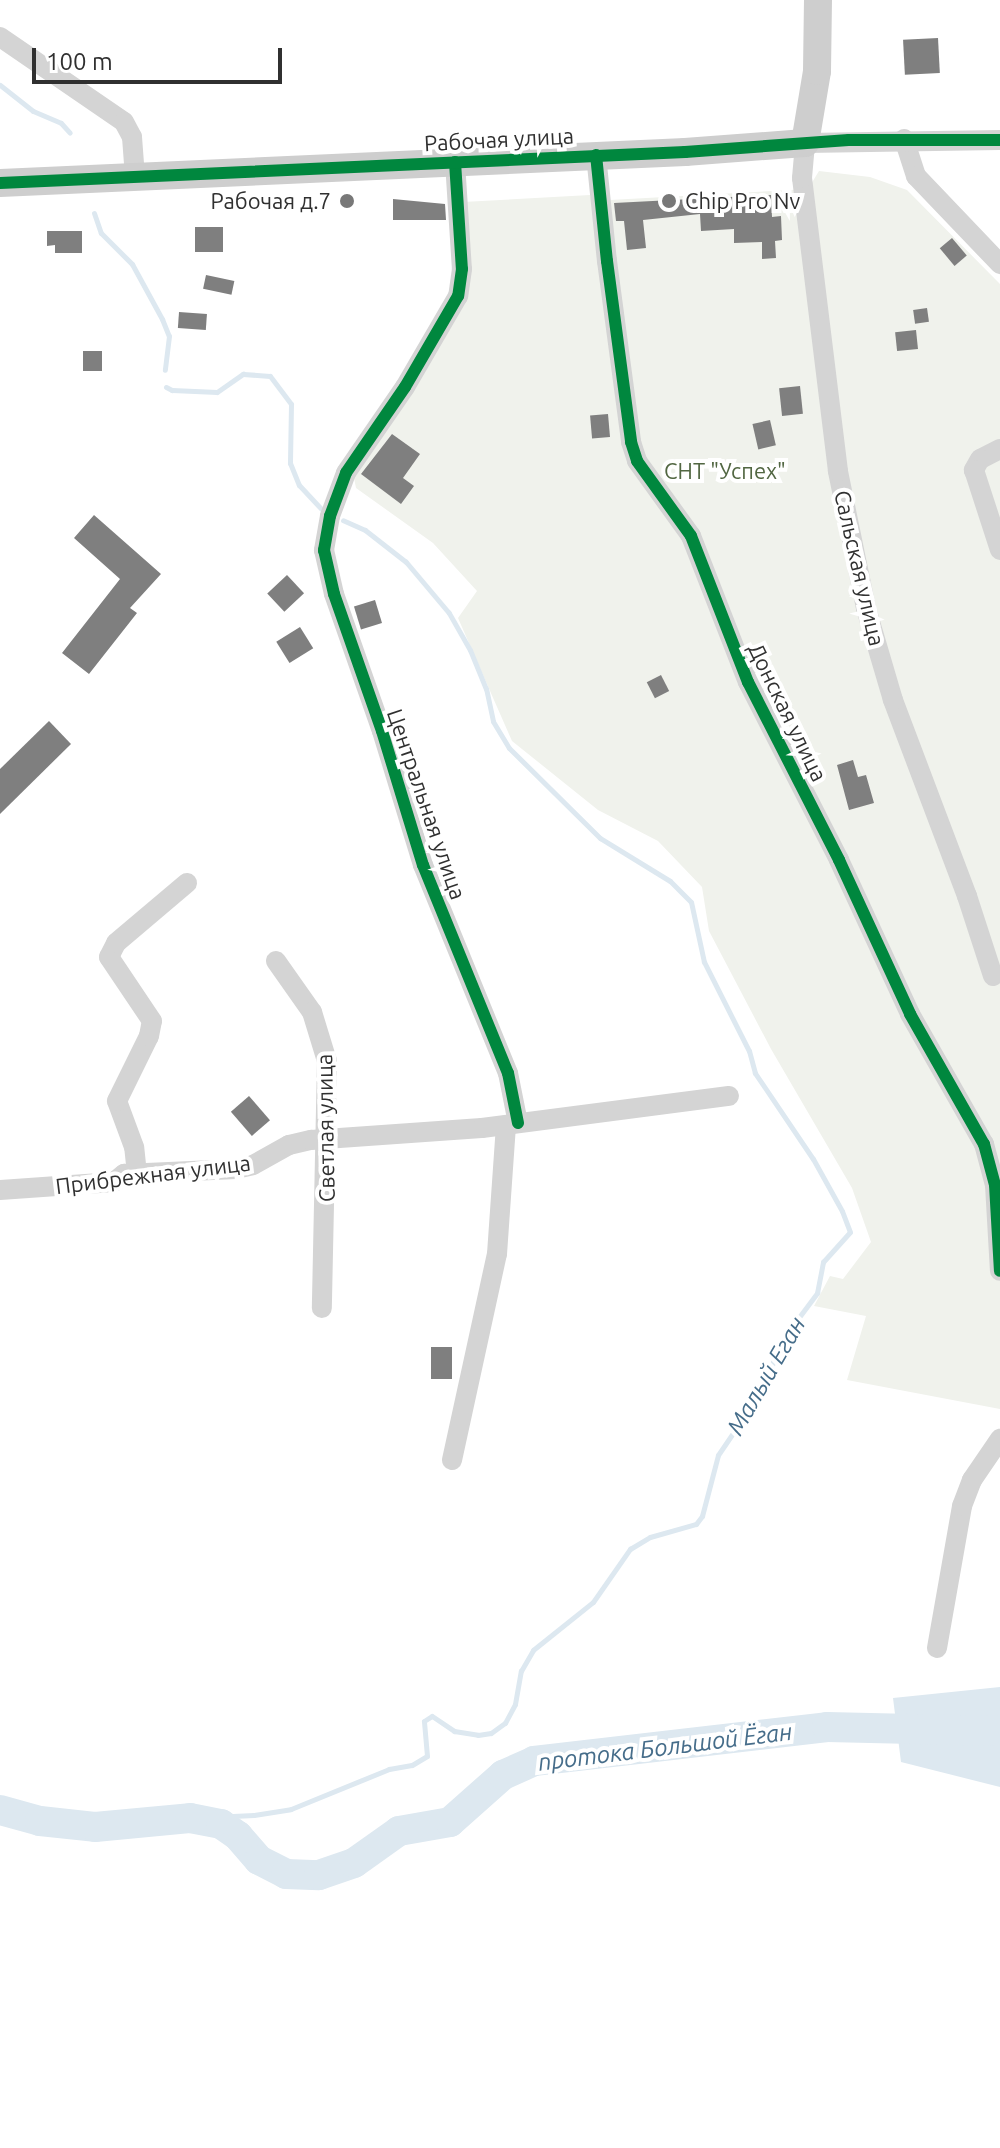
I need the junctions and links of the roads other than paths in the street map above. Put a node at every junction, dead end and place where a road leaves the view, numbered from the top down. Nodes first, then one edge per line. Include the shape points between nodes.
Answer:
1 (818, 0) edge
2 (0, 37) edge
3 (904, 139) junction
4 (1000, 140) edge
5 (805, 143) junction
6 (596, 155) junction
7 (455, 162) junction
8 (135, 177) junction
9 (0, 183) edge
10 (1000, 264) edge
11 (1000, 449) edge
12 (1000, 550) edge
13 (187, 883) dead end
14 (276, 961) dead end
15 (993, 976) dead end
16 (729, 1096) dead end
17 (512, 1124) junction
18 (326, 1139) junction
19 (137, 1174) junction
20 (0, 1190) edge
21 (1000, 1271) edge
22 (322, 1308) dead end
23 (1000, 1439) edge
24 (452, 1460) dead end
25 (937, 1648) dead end

1 - 5 street via 817,71
2 - 8 street via 124,122 132,137
3 - 4 street, Рабочая улица
3 - 5 street, Рабочая улица
3 - 10 street via 909,163 922,183
5 - 6 street, Рабочая улица
5 - 15 street, Сальская улица via 802,200 838,471 866,608 893,700
6 - 7 street, Рабочая улица
6 - 21 street, Донская улица via 637,461 691,536 748,682 910,1014 984,1144 995,1185
7 - 8 street, Рабочая улица
7 - 17 street, Центральная улица via 462,269 458,296 405,387 359,450 338,493 324,550 423,865 508,1073
8 - 9 street, Рабочая улица
11 - 12 street via 980,459 974,470
13 - 19 street via 111,950 112,964 152,1021 117,1101 134,1147
14 - 18 street, Светлая улица via 312,1012 322,1038 327,1061
16 - 17 street, Прибрежная улица
17 - 18 street, Прибрежная улица
17 - 24 street, Центральная улица via 497,1254
18 - 19 street, Прибрежная улица via 289,1145 236,1169
18 - 22 street, Светлая улица
19 - 20 street, Прибрежная улица via 124,1174 114,1182
23 - 25 street via 972,1480 962,1506

